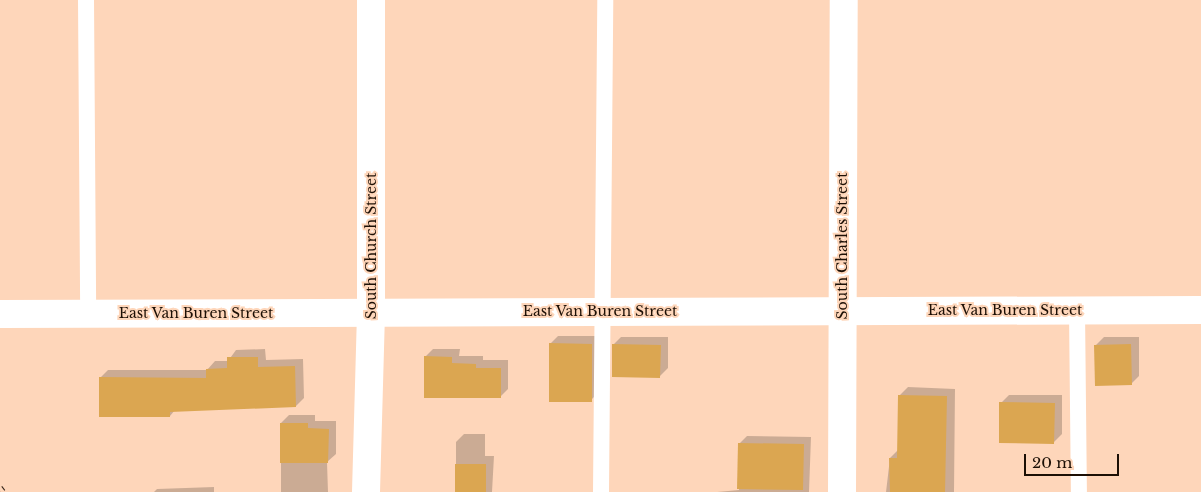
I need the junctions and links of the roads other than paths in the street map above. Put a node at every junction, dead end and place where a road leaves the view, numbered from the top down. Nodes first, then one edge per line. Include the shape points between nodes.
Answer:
1 (86, 0) edge
2 (371, 0) edge
3 (605, 0) edge
4 (844, 0) edge
5 (842, 310) junction
6 (1077, 310) junction
7 (1201, 310) edge
8 (604, 311) junction
9 (371, 312) junction
10 (88, 313) junction
11 (0, 314) edge
12 (366, 492) edge
13 (602, 492) edge
14 (842, 492) edge
15 (1079, 492) edge

1 - 10 lane
2 - 9 street, South Church Street
3 - 8 lane
4 - 5 street, South Charles Street
5 - 6 street, East Van Buren Street
5 - 8 street, East Van Buren Street
5 - 14 street, South Charles Street
6 - 7 street, East Van Buren Street
6 - 15 lane
8 - 9 street, East Van Buren Street
8 - 13 lane
9 - 10 street, East Van Buren Street
9 - 12 street, South Church Street
10 - 11 street, East Van Buren Street

